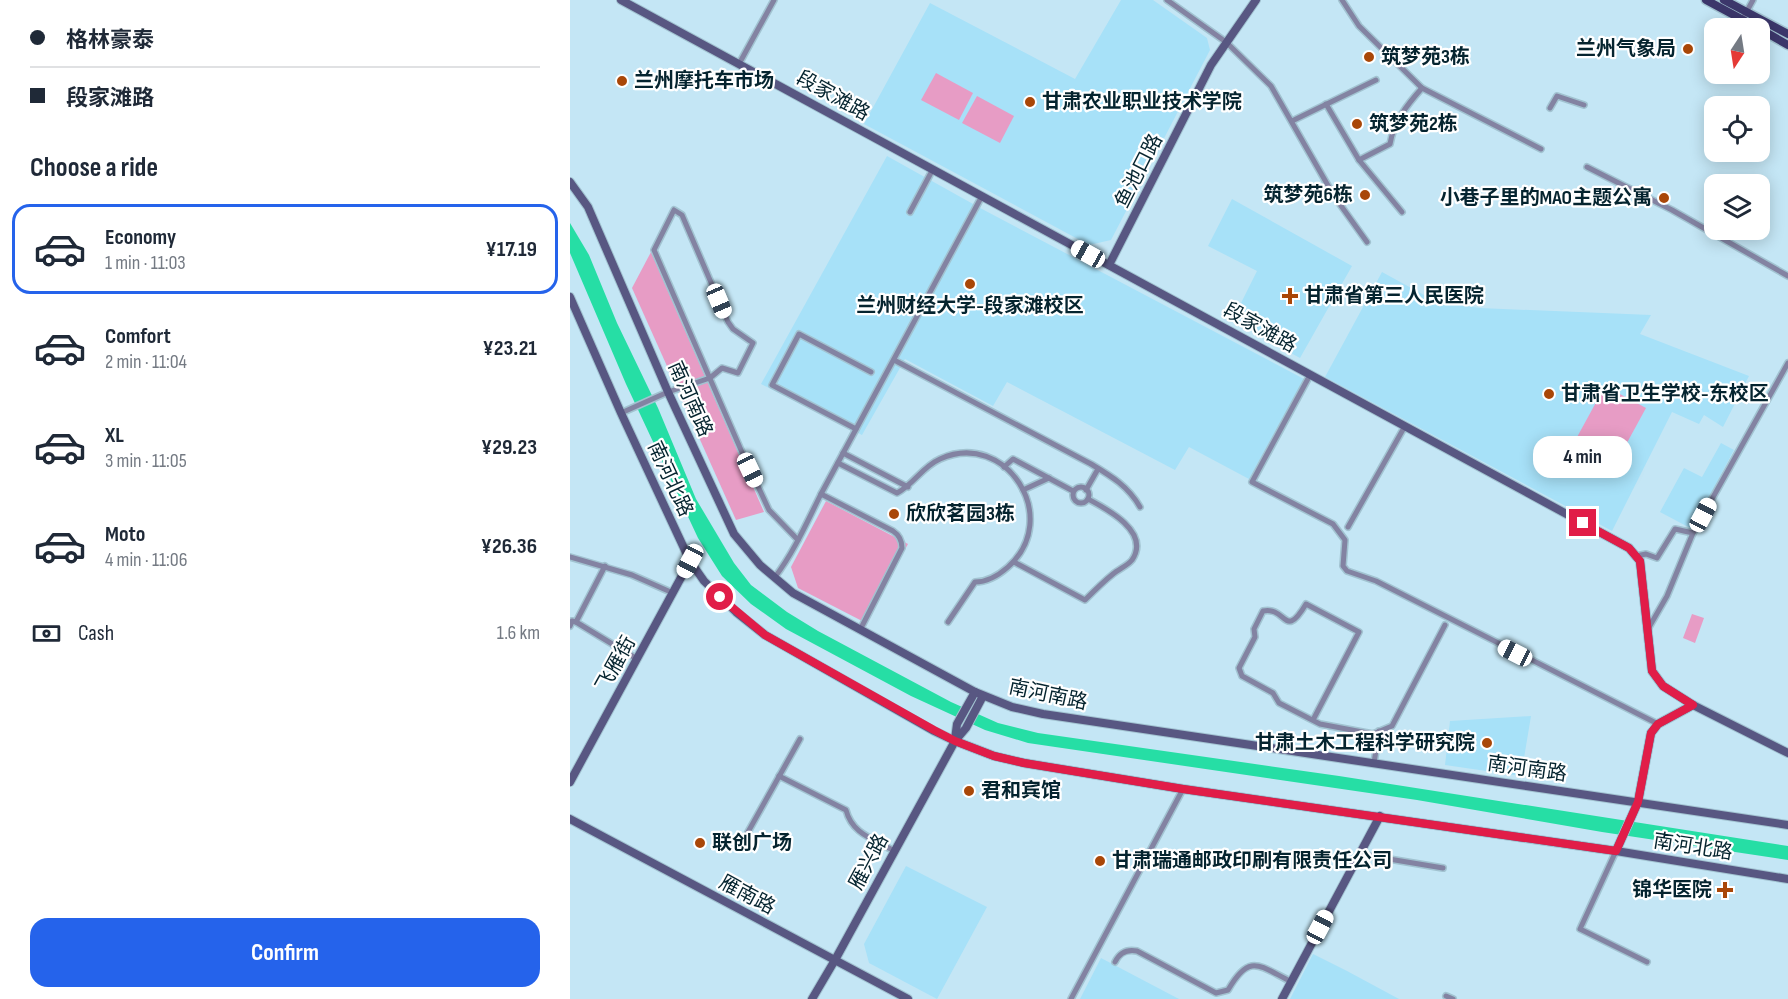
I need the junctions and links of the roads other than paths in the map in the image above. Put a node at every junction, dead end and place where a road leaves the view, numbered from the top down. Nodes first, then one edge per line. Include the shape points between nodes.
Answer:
1 (621, 0) edge
2 (774, 0) edge
3 (1167, 0) edge
4 (1256, 0) edge
5 (1342, 0) edge
6 (1706, 0) edge
7 (1724, 0) edge
8 (1753, 0) edge
9 (1745, 16) junction
10 (1788, 34) edge
11 (1770, 35) edge
12 (1226, 42) junction
13 (1788, 45) edge
14 (739, 64) junction
15 (1376, 80) dead end
16 (1422, 88) junction
17 (1326, 104) junction
18 (1584, 105) dead end
19 (1550, 108) dead end
20 (1292, 121) junction
21 (1541, 149) dead end
22 (1359, 160) junction
23 (1587, 167) dead end
24 (933, 169) junction
25 (570, 182) edge
26 (982, 196) junction
27 (910, 212) dead end
28 (1402, 212) dead end
29 (1367, 242) dead end
30 (1109, 265) junction
31 (1788, 276) edge
32 (570, 297) edge
33 (894, 360) junction
34 (1788, 363) edge
35 (871, 372) dead end
36 (1310, 375) junction
37 (710, 378) junction
38 (668, 392) junction
39 (621, 413) junction
40 (1405, 426) junction
41 (856, 429) junction
42 (843, 453) junction
43 (838, 463) junction
44 (1004, 467) junction
45 (1098, 469) junction
46 (1049, 478) junction
47 (908, 487) junction
48 (1086, 489) junction
49 (1023, 490) junction
50 (1073, 491) junction
51 (821, 494) junction
52 (1088, 499) junction
53 (1140, 507) dead end
54 (1348, 527) dead end
55 (1693, 533) junction
56 (798, 540) junction
57 (1636, 556) junction
58 (570, 557) edge
59 (690, 561) junction
60 (1014, 562) junction
61 (605, 566) junction
62 (775, 578) junction
63 (673, 592) junction
64 (576, 622) junction
65 (948, 622) dead end
66 (1445, 625) dead end
67 (570, 626) edge
68 (1648, 629) junction
69 (860, 630) junction
70 (637, 659) junction
71 (975, 692) junction
72 (983, 696) junction
73 (1693, 705) junction
74 (1313, 720) junction
75 (1658, 724) junction
76 (1379, 731) junction
77 (800, 739) dead end
78 (955, 741) junction
79 (1788, 753) edge
80 (1374, 763) junction
81 (779, 776) junction
82 (570, 782) edge
83 (1183, 789) junction
84 (1638, 802) junction
85 (1380, 816) junction
86 (570, 819) edge
87 (1788, 825) edge
88 (748, 832) dead end
89 (894, 851) junction
90 (1616, 851) junction
91 (1359, 854) junction
92 (1443, 868) dead end
93 (1788, 879) edge
94 (835, 960) junction
95 (1115, 962) dead end
96 (1647, 962) dead end
97 (1292, 982) junction
98 (1446, 996) dead end
99 (812, 999) edge
100 (908, 999) edge
101 (1071, 999) edge
102 (1282, 999) edge
103 (1453, 999) edge

1 - 14 street, 段家滩路
2 - 14 street
3 - 12 street
4 - 12 street, 鱼池口路
5 - 16 street via 1359,26
6 - 9 main road
7 - 9 main road
8 - 9 street
9 - 10 main road
11 - 13 main road
12 - 20 street via 1271,86
12 - 30 street, 鱼池口路
14 - 24 street, 段家滩路
15 - 17 street
16 - 21 street
16 - 22 street via 1403,110 1390,144
17 - 20 street
17 - 22 street
18 - 19 street via 1557,96
20 - 29 street
22 - 28 street
23 - 31 street
24 - 26 street, 段家滩路
24 - 27 street
25 - 38 street, 南河南路 via 588,207
26 - 30 street, 段家滩路
26 - 33 street
30 - 36 street, 段家滩路
32 - 39 street, 南河北路
33 - 41 street
33 - 45 street
34 - 55 street
35 - 41 street via 799,334 772,385
36 - 40 street, 段家滩路
36 - 75 street via 1252,482 1333,524 1345,540 1343,566 1347,571 1376,581
37 - 37 street via 654,250 674,210 682,215 728,322 753,343 738,373 722,368
37 - 38 street
37 - 56 street via 769,510
38 - 39 street
38 - 62 street, 南河南路 via 734,534
39 - 59 street, 南河北路
40 - 54 street
40 - 57 street, 段家滩路 via 1629,548
41 - 42 street
42 - 43 street
42 - 47 street
43 - 47 street via 897,493
43 - 51 street
44 - 46 street via 1013,459
44 - 47 street via 982,456 961,454 940,459
44 - 49 street
45 - 48 street
45 - 53 street via 1122,483
46 - 49 street
46 - 50 street
48 - 50 street
48 - 52 street
49 - 60 street via 1031,519 1027,540
50 - 52 street via 1077,502
51 - 56 street
51 - 69 street via 893,531 902,543
52 - 60 street via 1131,528 1135,549 1126,566 1085,600
55 - 57 street via 1675,529 1657,558
55 - 68 street via 1667,596
56 - 62 street
57 - 68 street via 1640,561
58 - 61 street
59 - 63 street, 飞雁街
59 - 78 street, 南河北路 via 704,581 765,635
60 - 65 street via 1001,573 975,582
61 - 63 street
61 - 64 street
62 - 69 street, 南河南路 via 793,593
63 - 70 street, 飞雁街
64 - 67 street via 572,621
64 - 70 street
66 - 76 street via 1392,726
68 - 73 street via 1652,671 1663,686
69 - 71 street, 南河南路
70 - 82 street, 飞雁街
71 - 72 street, 南河南路
71 - 78 street via 957,724
72 - 78 street
72 - 80 street, 南河南路 via 1043,714
73 - 75 street
73 - 79 street
74 - 74 street via 1279,703 1273,693 1240,673 1263,611 1270,610 1293,621 1306,604 1359,632
74 - 76 street via 1373,734
75 - 84 street via 1651,733
76 - 80 street
77 - 81 street
78 - 83 street, 南河北路 via 1024,763
78 - 89 street, 雁兴路
80 - 84 street, 南河南路
81 - 88 street
81 - 89 street via 846,810 854,828
83 - 85 street, 南河北路
83 - 101 street
84 - 87 street, 南河南路
84 - 90 street
85 - 90 street, 南河北路
85 - 91 street
86 - 94 street, 雁南路
89 - 94 street, 雁兴路
90 - 93 street, 南河北路
90 - 96 street via 1580,929
91 - 92 street
91 - 97 street
94 - 99 street, 雁兴路
94 - 100 street, 雁南路
95 - 97 street via 1122,953 1137,951 1216,993 1228,990 1248,966 1262,967
97 - 102 street
98 - 103 street

